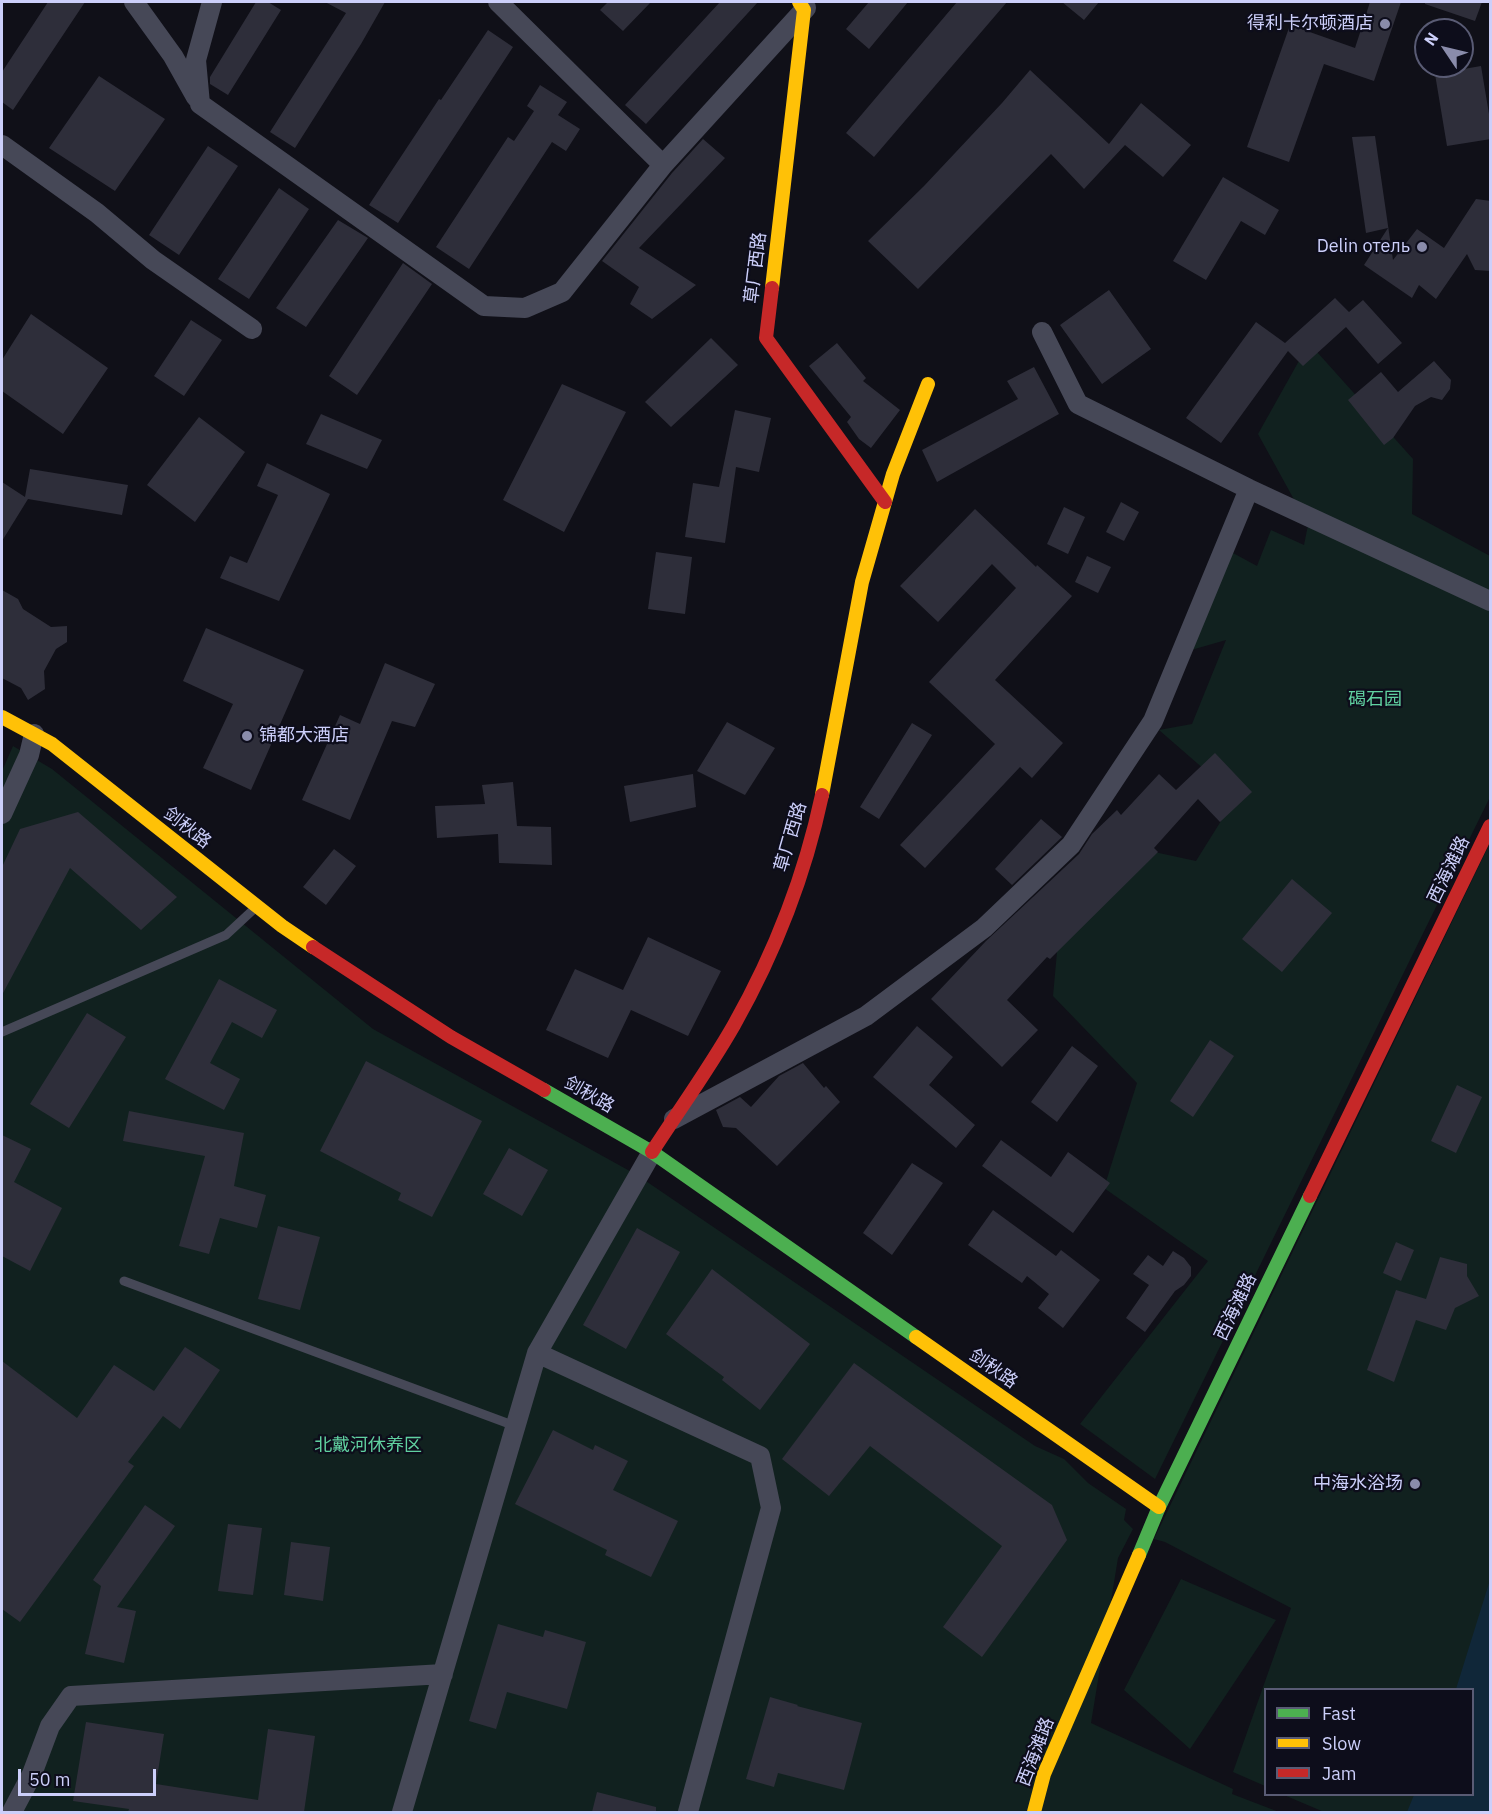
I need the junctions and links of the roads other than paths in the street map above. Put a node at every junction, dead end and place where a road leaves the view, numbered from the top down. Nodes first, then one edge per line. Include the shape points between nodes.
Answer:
1 (134, 2) edge
2 (212, 2) edge
3 (498, 2) edge
4 (805, 4) edge
5 (200, 104) junction
6 (2, 145) edge
7 (663, 165) junction
8 (252, 329) dead end
9 (1042, 332) dead end
10 (928, 384) dead end
11 (1249, 489) junction
12 (885, 502) junction
13 (1491, 601) edge
14 (2, 717) edge
15 (34, 734) junction
16 (2, 814) edge
17 (1491, 826) edge
18 (256, 906) junction
19 (2, 1032) edge
20 (674, 1119) junction
21 (652, 1152) junction
22 (124, 1281) dead end
23 (537, 1353) junction
24 (515, 1426) junction
25 (1159, 1507) junction
26 (443, 1674) junction
27 (12, 1812) edge
28 (402, 1812) edge
29 (688, 1812) edge
30 (1034, 1812) edge

1 - 5 street
2 - 5 street via 196,60
3 - 7 street
4 - 7 street
4 - 12 main road, 草厂西路 via 766,338
5 - 7 street via 484,306 525,308 562,292
6 - 8 street via 97,213 153,260
9 - 11 street via 1078,404
10 - 12 main road, 草厂西路
11 - 13 street
11 - 20 street via 1153,721 1071,844 984,928 866,1016
12 - 20 main road, 草厂西路 via 862,582 813,837 777,939 734,1025
14 - 15 main road, 剑秋路
15 - 16 street via 29,755
15 - 18 main road, 剑秋路 via 52,744
17 - 25 main road, 西海滩路
18 - 19 lane via 226,935
18 - 21 main road, 剑秋路 via 451,1037
20 - 21 main road, 草厂西路
21 - 23 street
21 - 25 main road, 剑秋路
22 - 24 lane
23 - 24 street
23 - 29 street via 760,1456 771,1508
24 - 26 street
25 - 30 main road, 西海滩路 via 1044,1774
26 - 27 street via 71,1696 50,1726
26 - 28 street

